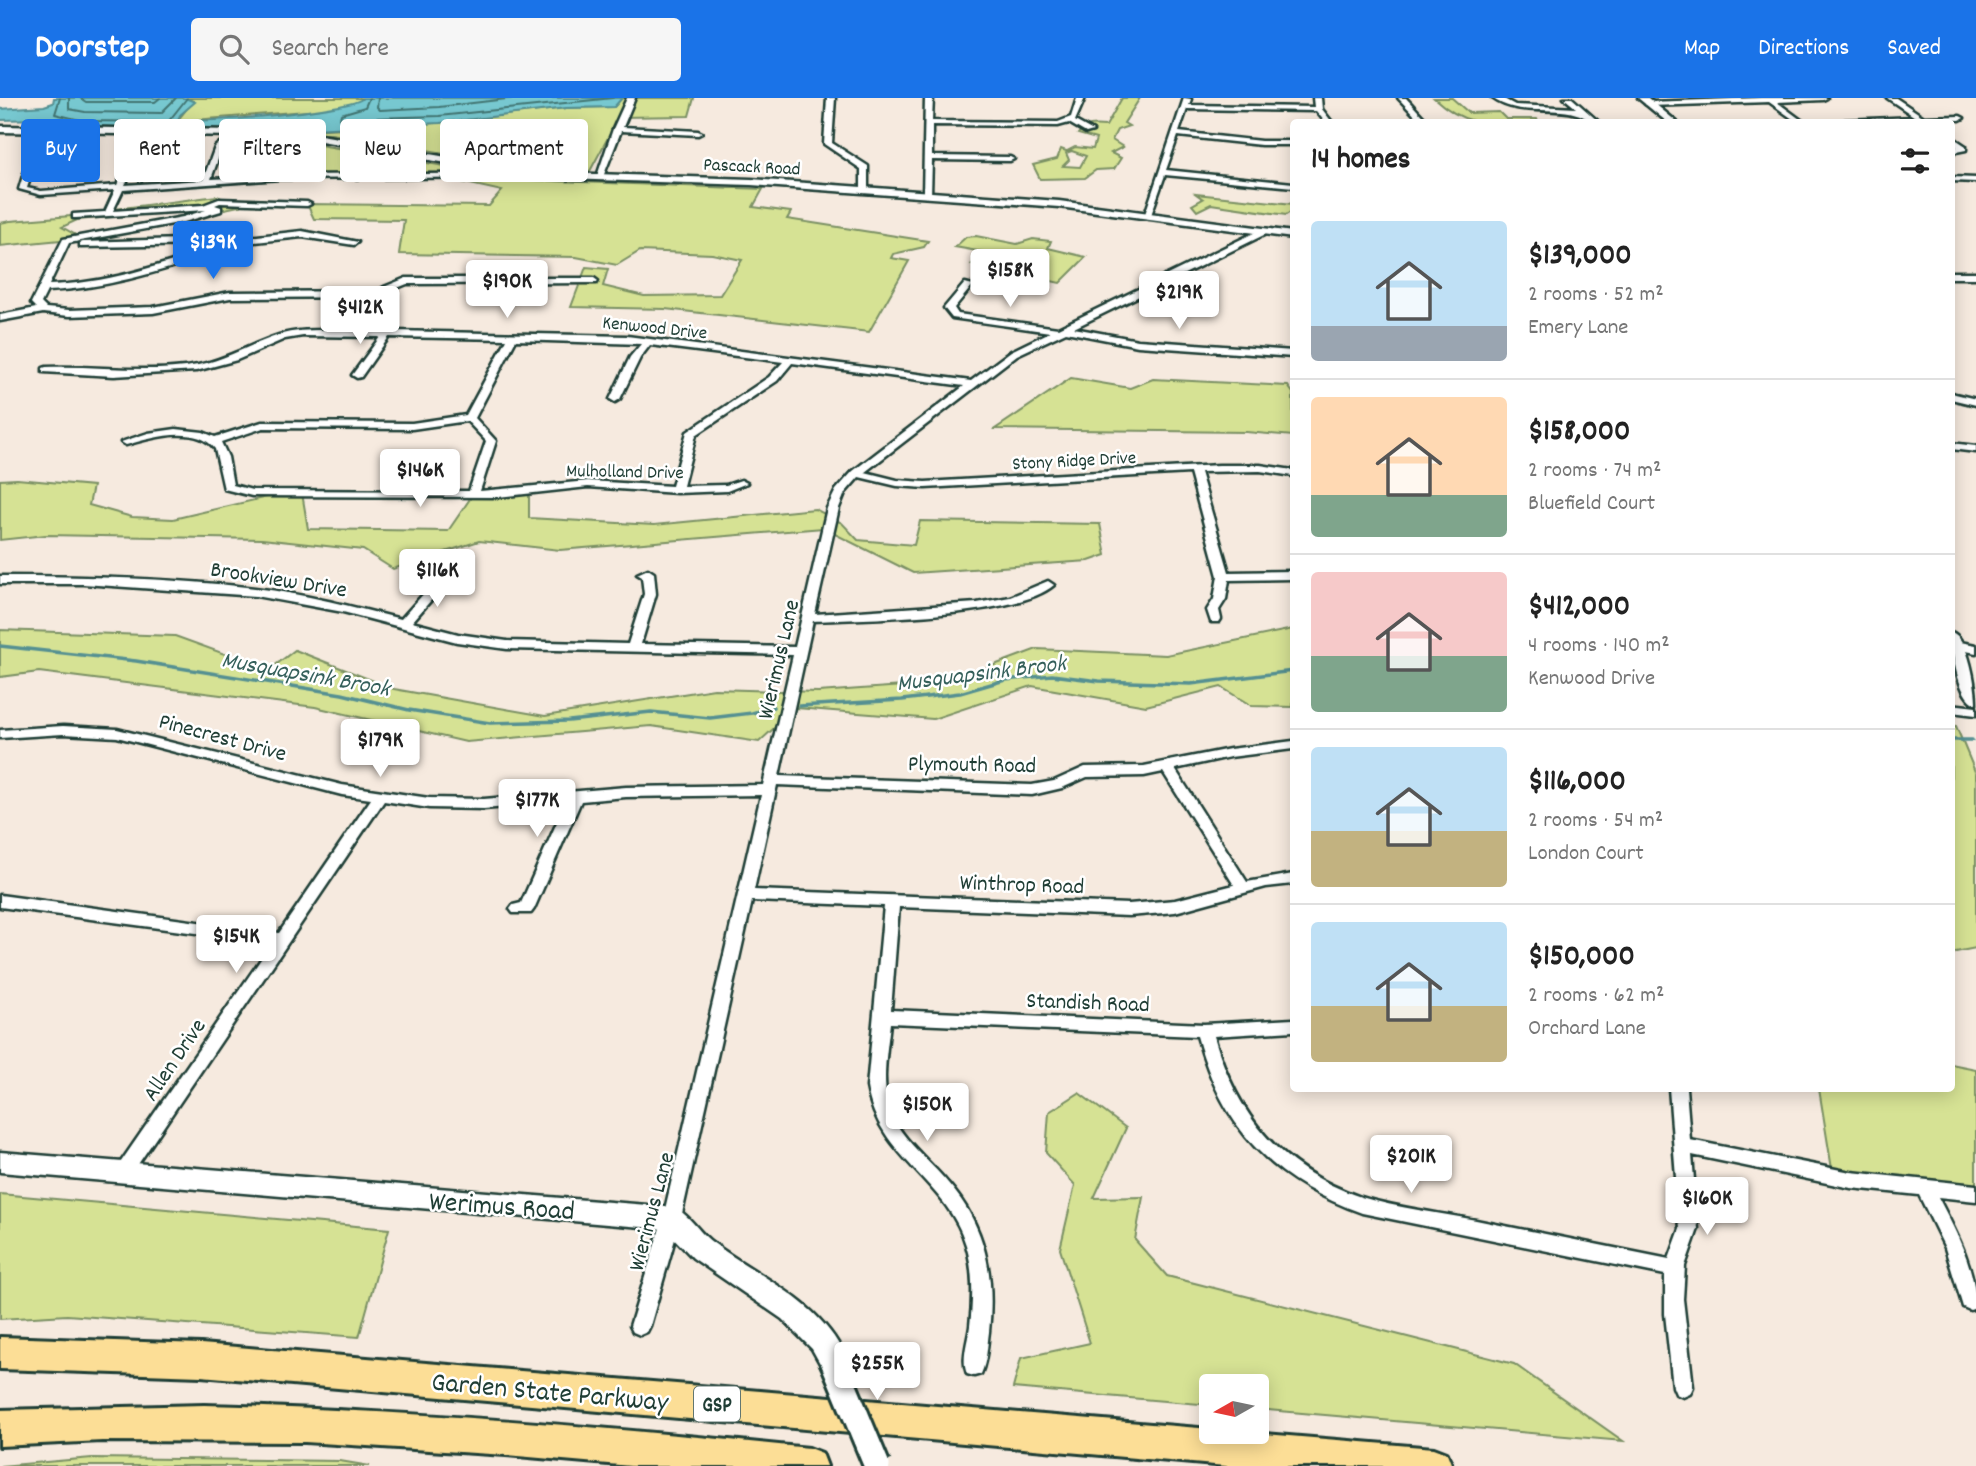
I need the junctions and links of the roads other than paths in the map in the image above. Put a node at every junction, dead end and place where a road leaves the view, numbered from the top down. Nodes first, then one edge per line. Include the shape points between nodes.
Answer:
1 (631, 98) edge
2 (831, 98) edge
3 (929, 98) edge
4 (1081, 98) edge
5 (1317, 98) edge
6 (1402, 98) edge
7 (1496, 98) edge
8 (1568, 98) edge
9 (1823, 98) edge
10 (1891, 98) edge
11 (1769, 99) edge
12 (1645, 101) edge
13 (1186, 102) edge
14 (1318, 109) junction
15 (1581, 111) junction
16 (1960, 118) dead end
17 (1326, 119) edge
18 (1422, 119) edge
19 (1591, 119) edge
20 (1668, 119) edge
21 (1797, 119) edge
22 (1923, 119) edge
23 (1949, 119) edge
24 (1070, 121) junction
25 (929, 123) junction
26 (0, 129) edge
27 (617, 129) junction
28 (114, 131) edge
29 (1089, 131) dead end
30 (698, 133) dead end
31 (1176, 134) junction
32 (326, 139) edge
33 (1955, 140) edge
34 (1290, 143) edge
35 (219, 147) edge
36 (1955, 150) edge
37 (928, 158) junction
38 (440, 159) edge
39 (1010, 159) dead end
40 (1162, 172) junction
41 (440, 176) edge
42 (326, 177) edge
43 (588, 177) edge
44 (599, 177) junction
45 (1955, 179) edge
46 (1976, 180) edge
47 (219, 181) edge
48 (25, 182) edge
49 (123, 182) edge
50 (206, 182) junction
51 (1290, 185) edge
52 (121, 187) junction
53 (865, 190) junction
54 (927, 194) junction
55 (307, 204) dead end
56 (205, 207) junction
57 (108, 213) junction
58 (1147, 215) junction
59 (76, 216) dead end
60 (1265, 231) junction
61 (1290, 235) edge
62 (354, 242) dead end
63 (220, 243) junction
64 (64, 246) junction
65 (1955, 275) edge
66 (1976, 275) edge
67 (594, 281) dead end
68 (968, 285) dead end
69 (43, 288) junction
70 (381, 294) junction
71 (43, 310) junction
72 (0, 318) edge
73 (1059, 329) junction
74 (341, 333) junction
75 (387, 334) junction
76 (514, 335) junction
77 (648, 341) junction
78 (1290, 354) edge
79 (790, 359) junction
80 (46, 370) dead end
81 (357, 376) dead end
82 (972, 384) junction
83 (1955, 397) edge
84 (615, 399) dead end
85 (1976, 402) edge
86 (470, 418) junction
87 (213, 441) junction
88 (126, 442) dead end
89 (1955, 446) edge
90 (1976, 449) edge
91 (1194, 469) junction
92 (857, 473) junction
93 (1290, 473) edge
94 (741, 484) dead end
95 (677, 490) junction
96 (474, 494) junction
97 (643, 574) dead end
98 (447, 575) dead end
99 (1290, 575) edge
100 (1224, 576) junction
101 (0, 580) edge
102 (1048, 585) dead end
103 (808, 618) junction
104 (1215, 619) dead end
105 (404, 624) junction
106 (1955, 642) edge
107 (1955, 646) edge
108 (633, 648) junction
109 (1976, 649) edge
110 (800, 651) junction
111 (1976, 699) edge
112 (1955, 708) edge
113 (1976, 711) edge
114 (0, 734) edge
115 (1290, 745) edge
116 (1166, 766) junction
117 (770, 785) junction
118 (576, 795) junction
119 (380, 797) junction
120 (1290, 879) edge
121 (1243, 887) junction
122 (745, 895) junction
123 (892, 900) junction
124 (0, 901) edge
125 (518, 909) dead end
126 (283, 939) junction
127 (882, 1016) junction
128 (1290, 1025) edge
129 (1204, 1030) junction
130 (1677, 1092) edge
131 (1682, 1146) junction
132 (0, 1162) edge
133 (122, 1174) junction
134 (1925, 1188) junction
135 (1976, 1193) edge
136 (672, 1218) junction
137 (1675, 1269) junction
138 (1970, 1301) dead end
139 (640, 1325) dead end
140 (0, 1353) edge
141 (974, 1367) dead end
142 (1683, 1387) dead end
143 (0, 1428) edge
144 (809, 1466) edge
145 (877, 1466) edge
146 (1434, 1466) edge

1 - 27 street
2 - 53 street via 828,144 865,168
3 - 25 street
4 - 24 street
5 - 14 street
6 - 18 street
7 - 15 street via 1514,107
8 - 15 street
9 - 11 street
10 - 22 street
11 - 12 street
11 - 21 street
12 - 20 street
13 - 14 street
13 - 31 street
14 - 17 street
15 - 19 street
16 - 23 street
24 - 25 street
24 - 29 street
25 - 37 street
26 - 28 street, Pascack Road
27 - 30 street
27 - 44 street
31 - 34 street
31 - 40 street
32 - 38 street, Pascack Road
33 - 36 street via 1963,145
35 - 50 street
37 - 39 street
37 - 54 street
40 - 51 street
40 - 58 street
41 - 42 street
43 - 44 street, Pascack Road
44 - 53 street, Pascack Road
45 - 46 street
47 - 50 street
48 - 52 street via 23,188 29,192
49 - 52 street
50 - 52 street
52 - 57 street
53 - 54 street, Pascack Road
54 - 58 street, Pascack Road
55 - 56 street via 219,201
56 - 57 street
56 - 64 street via 218,209 66,241
57 - 59 street
58 - 60 street, Pascack Road
60 - 61 street, Pascack Road
60 - 73 street, Wierimus Lane
62 - 63 street via 302,234
63 - 64 street
63 - 69 street via 212,252 117,280 78,288
64 - 69 street
65 - 66 street
67 - 70 street via 420,279 399,283
68 - 73 street via 949,308 955,316
69 - 71 street via 36,303
70 - 71 street via 259,293 217,296 153,310
70 - 74 street
71 - 72 street
73 - 78 street via 1148,344
73 - 82 street, Wierimus Lane via 1014,353
74 - 75 street, Kenwood Drive
74 - 80 street, Kenwood Drive via 282,337 196,368 114,373
75 - 76 street, Kenwood Drive
75 - 81 street
76 - 77 street, Kenwood Drive
76 - 86 street
77 - 79 street, Kenwood Drive
77 - 84 street
79 - 82 street, Kenwood Drive
79 - 95 street via 773,379 691,434
82 - 92 street, Wierimus Lane
83 - 85 street
86 - 87 street via 412,426 262,425
86 - 96 street via 491,441
87 - 88 street via 177,432
87 - 96 street, Mulholland Drive via 220,446 228,486 252,493
89 - 90 street
91 - 92 street, Stony Ridge Drive via 925,485
91 - 93 street, Stony Ridge Drive via 1239,467
91 - 100 street
92 - 103 street, Wierimus Lane via 836,500
94 - 95 street, Mulholland Drive
95 - 96 street, Mulholland Drive via 588,484
97 - 108 street via 648,573 650,594
98 - 105 street
99 - 100 street
100 - 104 street via 1213,610
101 - 105 street, Brookview Drive via 83,580 246,591 316,601
102 - 103 street via 1013,600 977,607
103 - 110 street, Wierimus Lane
105 - 108 street, Brookview Drive via 479,642
106 - 109 street
107 - 111 street
108 - 110 street, Brookview Drive
110 - 117 street, Wierimus Lane
112 - 113 street
114 - 119 street, Pinecrest Drive via 117,733
115 - 116 street, Plymouth Road
116 - 117 street, Plymouth Road via 1127,773 1085,772 1057,785 1032,789
116 - 121 street
117 - 118 street, Pinecrest Drive
117 - 122 street, Wierimus Lane
118 - 119 street, Pinecrest Drive via 456,804
118 - 125 street via 526,909
119 - 126 street, Allen Drive
120 - 121 street, Winthrop Road
121 - 123 street, Winthrop Road via 1201,901 1141,909
122 - 123 street, Winthrop Road
122 - 136 street, Wierimus Lane
123 - 127 street
124 - 126 street
126 - 133 street, Allen Drive
127 - 129 street, Standish Road
127 - 141 street via 876,1087 884,1122 956,1206 977,1247 983,1291
128 - 129 street, Standish Road
129 - 137 street via 1212,1065 1236,1114 1270,1155 1313,1185 1362,1205
130 - 131 street
131 - 134 street via 1800,1171
131 - 137 street via 1689,1229
132 - 133 main road, Werimus Road
133 - 136 main road, Werimus Road
134 - 135 street
134 - 138 street via 1954,1248
136 - 139 street, Wierimus Lane
136 - 145 main road, bridge via 700,1248 813,1330 832,1358
137 - 142 street
140 - 146 highway, Garden State Parkway / GSP via 215,1361
143 - 144 highway, Garden State Parkway / GSP via 195,1421 380,1426

